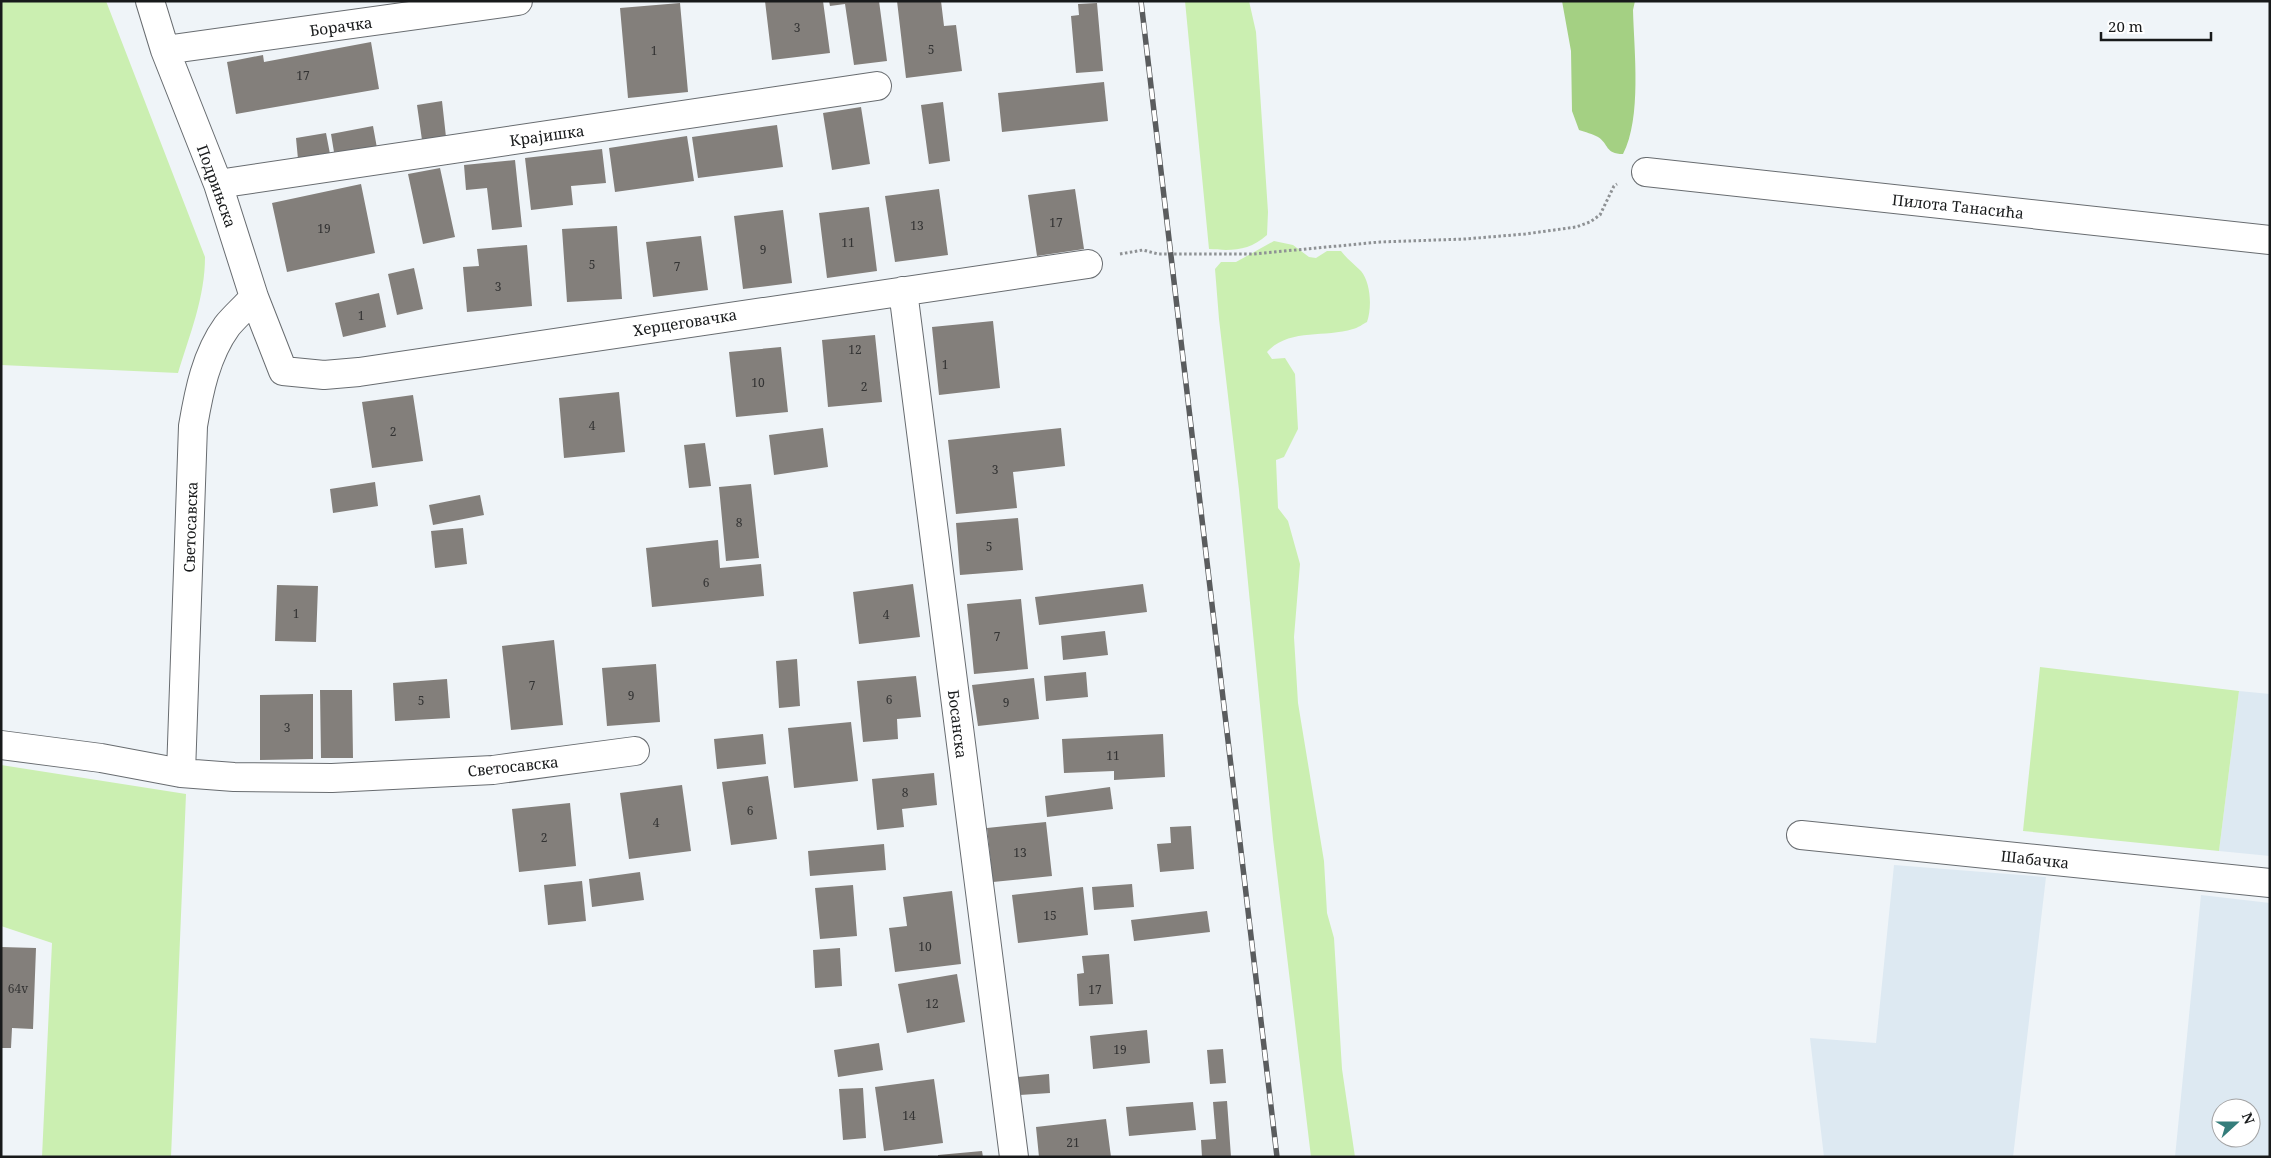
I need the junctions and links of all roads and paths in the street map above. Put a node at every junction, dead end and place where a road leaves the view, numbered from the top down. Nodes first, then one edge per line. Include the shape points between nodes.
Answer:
1 (150, 1) edge
2 (518, 1) edge
3 (165, 50) junction
4 (877, 86) dead end
5 (1646, 172) joint
6 (218, 184) junction
7 (2270, 240) edge
8 (1088, 264) joint
9 (903, 291) junction
10 (254, 298) junction
11 (283, 371) joint
12 (1, 745) edge
13 (635, 751) dead end
14 (181, 773) junction
15 (1801, 835) dead end
16 (2270, 883) edge
17 (1014, 1157) edge

1 - 3 street, Подрињска
2 - 3 street, Борачка
3 - 6 street, Подрињска
4 - 6 street, Крајишка
5 - 7 street, Пилота Танасића
5 - 8 path via 1614,186 1600,215 1576,227 1526,234 1380,242 1253,254 1165,254 1143,250
6 - 10 street, Подрињска
8 - 9 street, Херцеговачка
9 - 11 street, Херцеговачка via 359,372 324,375
9 - 17 street, Босанска
10 - 11 street, Подрињска
10 - 14 street, Светосавска via 227,326 208,361 195,417
12 - 14 street, Светосавска via 101,758
13 - 14 street, Светосавска via 493,770 332,778
15 - 16 street, Шабачка

